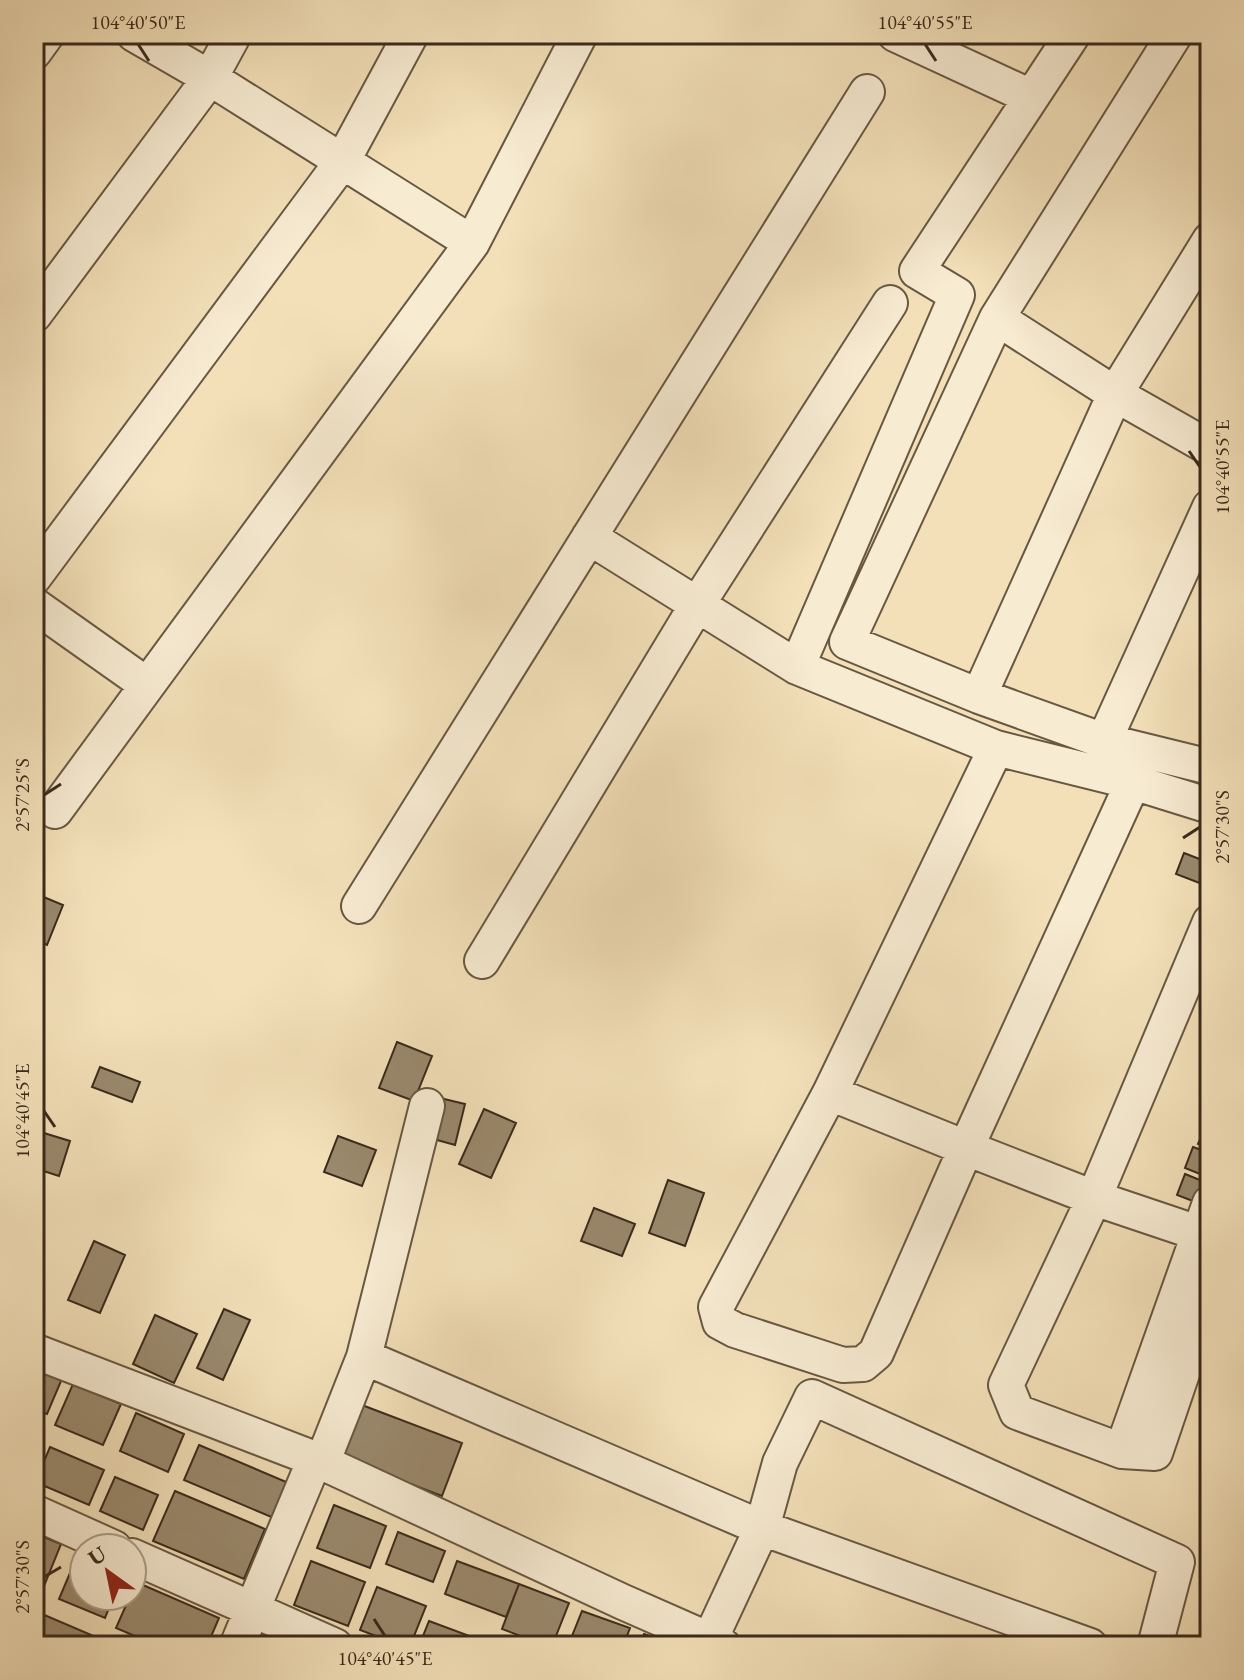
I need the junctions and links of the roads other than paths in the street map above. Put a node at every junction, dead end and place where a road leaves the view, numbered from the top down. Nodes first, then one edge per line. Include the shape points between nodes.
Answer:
1 (47, 34) edge
2 (134, 34) edge
3 (234, 34) edge
4 (411, 34) edge
5 (580, 34) edge
6 (895, 34) edge
7 (1073, 34) edge
8 (1175, 34) edge
9 (944, 44) edge
10 (34, 52) edge
11 (210, 78) junction
12 (867, 92) dead end
13 (1031, 97) junction
14 (342, 162) junction
15 (1210, 240) edge
16 (472, 243) junction
17 (890, 303) dead end
18 (34, 315) edge
19 (997, 318) junction
20 (1115, 394) junction
21 (1210, 448) edge
22 (1210, 507) edge
23 (589, 537) junction
24 (34, 577) edge
25 (34, 605) edge
26 (697, 605) junction
27 (797, 667) junction
28 (147, 685) junction
29 (979, 696) junction
30 (1104, 741) junction
31 (996, 748) junction
32 (1210, 767) edge
33 (1133, 782) junction
34 (1210, 806) edge
35 (55, 811) dead end
36 (359, 906) dead end
37 (1210, 922) edge
38 (482, 961) dead end
39 (830, 1093) junction
40 (427, 1106) dead end
41 (966, 1148) junction
42 (1094, 1198) junction
43 (1206, 1224) edge
44 (1210, 1291) edge
45 (34, 1351) edge
46 (364, 1357) junction
47 (1122, 1451) junction
48 (318, 1461) junction
49 (34, 1512) edge
50 (762, 1528) junction
51 (78, 1532) edge
52 (148, 1563) edge
53 (251, 1609) junction
54 (713, 1644) edge
55 (237, 1646) edge
56 (335, 1646) edge
57 (1090, 1646) edge
58 (1155, 1646) edge

1 - 10 street
2 - 11 street
3 - 11 street
4 - 14 street
5 - 16 street
6 - 9 street
7 - 13 street
8 - 19 street
9 - 13 street
11 - 14 street
11 - 18 street
12 - 23 street
13 - 27 street via 917,271 957,295
14 - 16 street
14 - 24 street
15 - 20 street
16 - 28 street
17 - 26 street
19 - 20 street
19 - 29 street via 847,642
20 - 21 street
20 - 29 street
22 - 30 street
23 - 26 street
23 - 36 street
25 - 28 street
26 - 27 street
26 - 38 street
27 - 31 street
28 - 35 street
29 - 30 street
30 - 32 street
31 - 33 street
31 - 39 street
33 - 34 street
33 - 41 street
37 - 42 street
39 - 41 street
39 - 41 street via 716,1307 720,1322 735,1330 843,1365 863,1364 876,1353
40 - 46 street
41 - 42 street
42 - 43 street
42 - 47 street via 1006,1385 1017,1412
43 - 47 street
44 - 47 street via 1155,1453
45 - 48 street
46 - 48 street
46 - 50 street
48 - 53 street
48 - 54 street
49 - 51 street
50 - 54 street
50 - 57 street
50 - 58 street via 780,1463 812,1397 1177,1562
52 - 53 street
53 - 55 street
53 - 56 street

